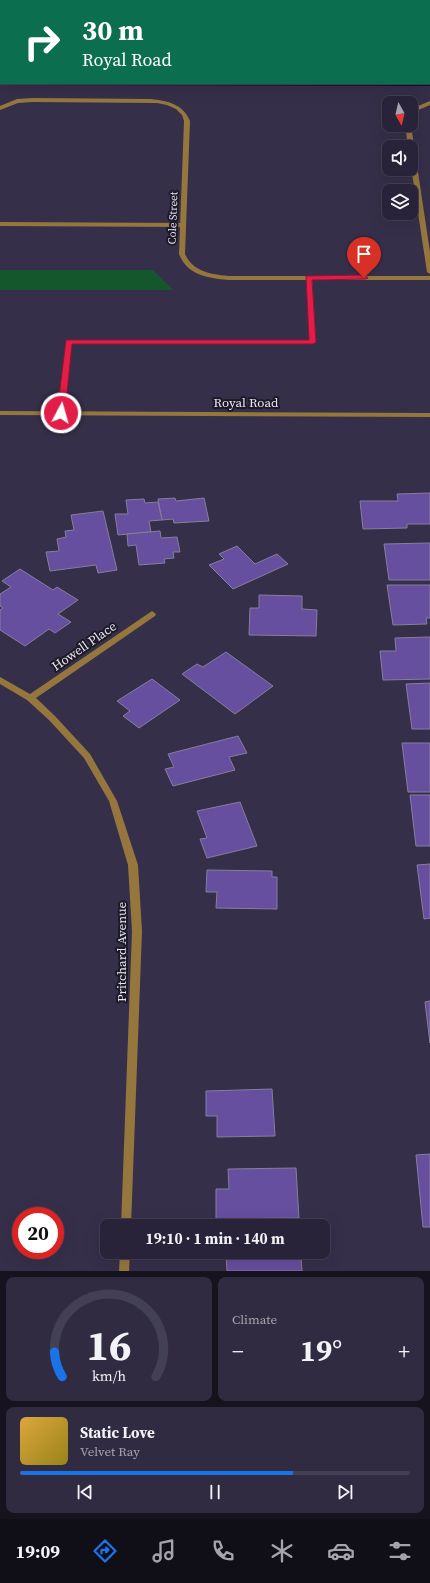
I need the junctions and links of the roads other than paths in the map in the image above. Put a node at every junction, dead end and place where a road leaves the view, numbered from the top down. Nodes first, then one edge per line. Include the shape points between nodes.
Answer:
1 (430, 103) edge
2 (0, 108) edge
3 (418, 108) edge
4 (416, 176) edge
5 (0, 224) edge
6 (183, 225) junction
7 (426, 227) edge
8 (430, 272) edge
9 (309, 278) junction
10 (430, 278) edge
11 (0, 413) edge
12 (61, 413) junction
13 (430, 415) edge
14 (152, 614) dead end
15 (0, 680) edge
16 (30, 698) junction
17 (126, 1219) edge
18 (125, 1259) edge
19 (124, 1271) edge

1 - 3 street
2 - 6 street, Cole Street via 17,101 34,100 143,100 165,102 180,109 187,121
4 - 7 street
5 - 6 street
6 - 9 street, Cole Street via 184,260 190,268 201,273 228,278
7 - 8 street
9 - 10 street, Cole Street
9 - 12 street via 313,342 68,342
11 - 12 street, Royal Road
12 - 13 street, Royal Road
14 - 16 street, Howell Place
15 - 16 street, Pritchard Avenue
16 - 17 street, Pritchard Avenue via 87,756 113,801 133,866 137,931
18 - 19 street

